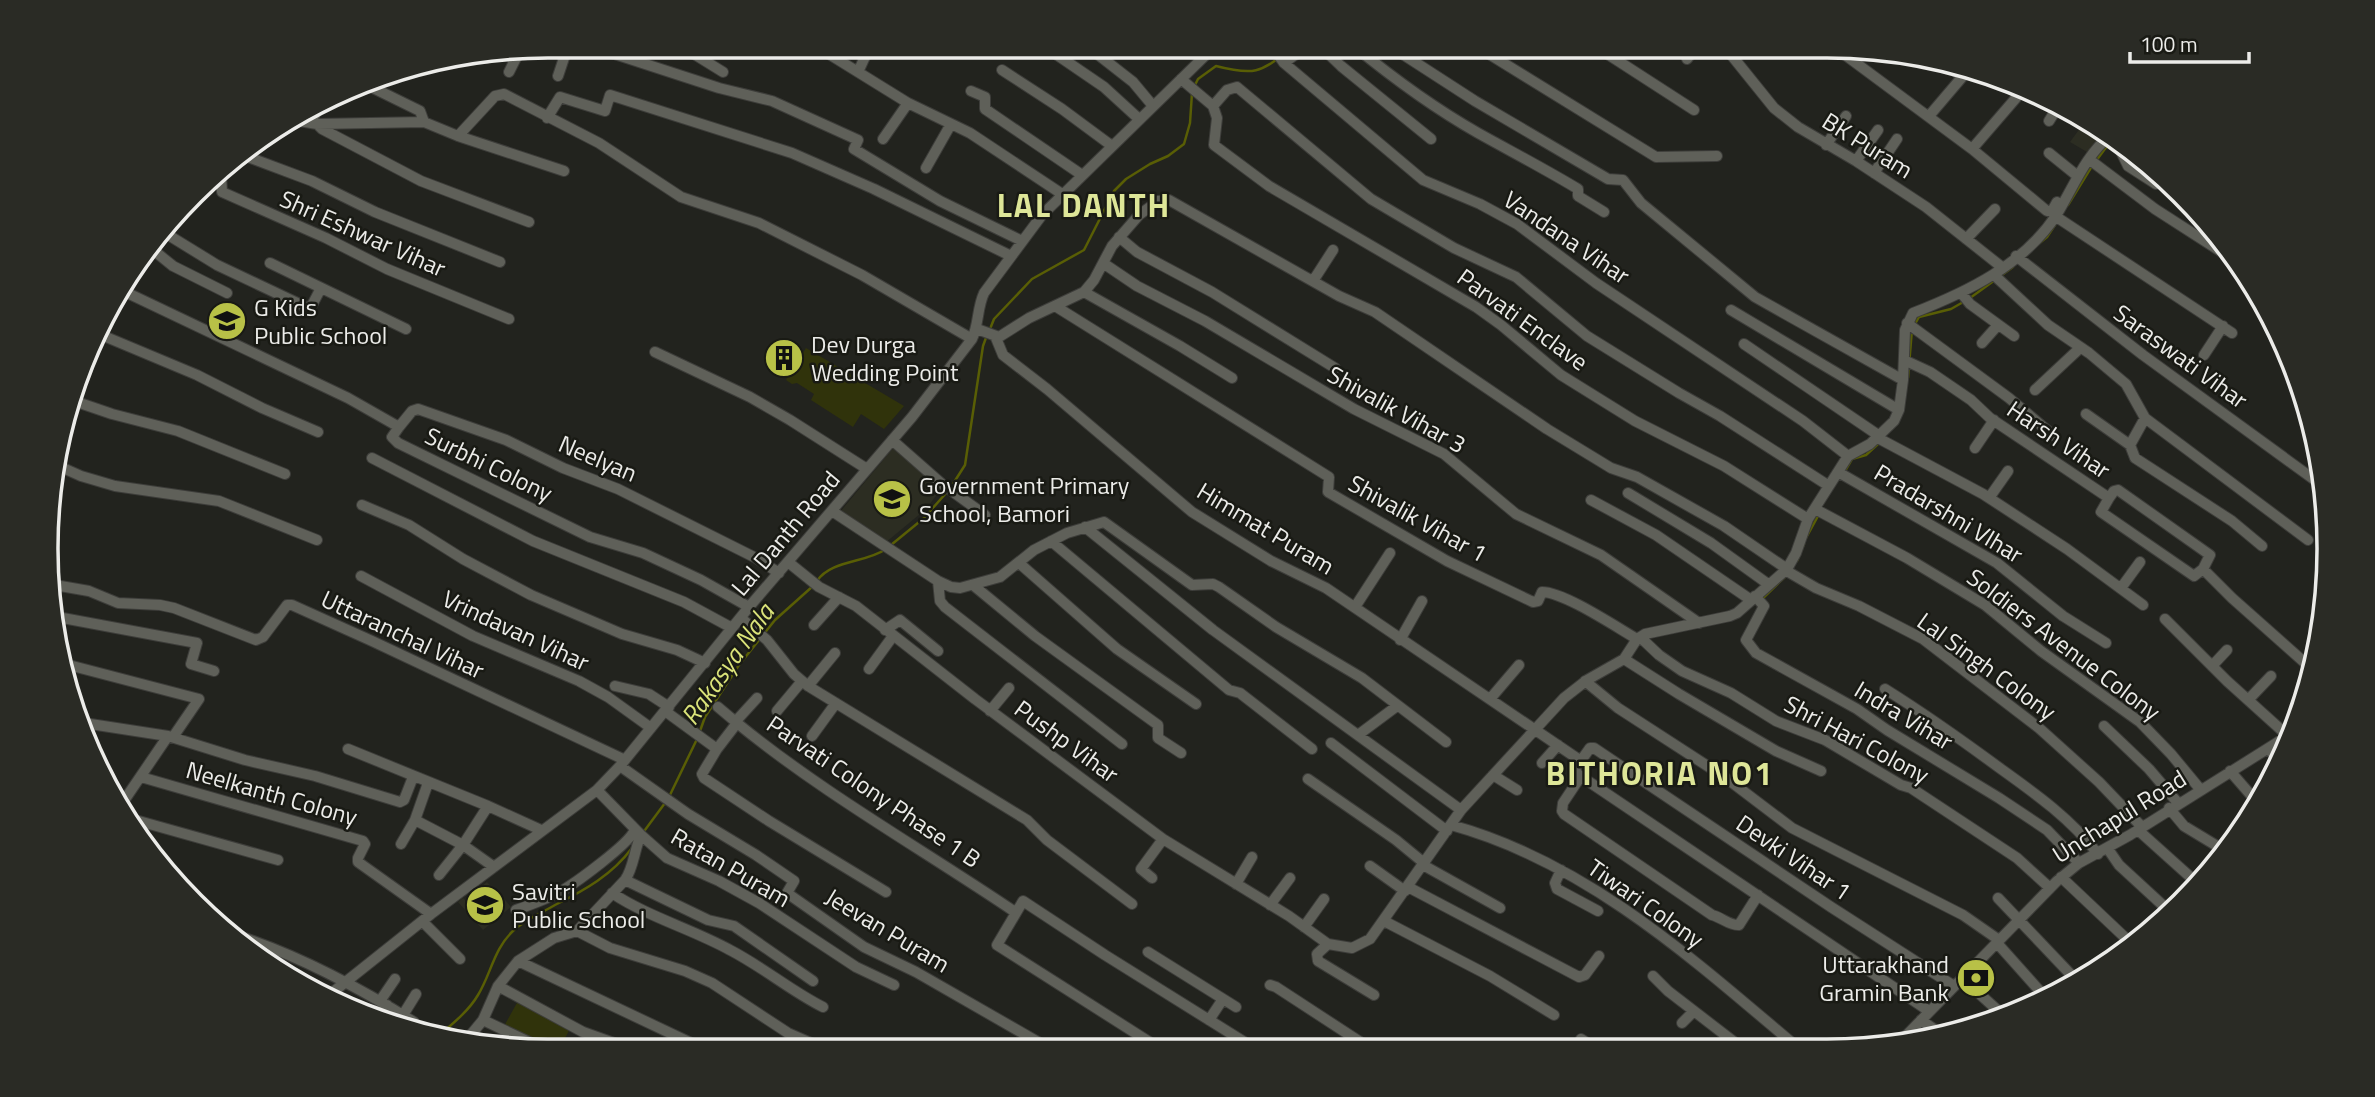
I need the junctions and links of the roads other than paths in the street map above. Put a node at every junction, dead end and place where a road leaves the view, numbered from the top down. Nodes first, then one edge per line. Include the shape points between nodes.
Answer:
1 (564, 58) edge
2 (627, 58) edge
3 (700, 58) edge
4 (839, 58) edge
5 (864, 58) edge
6 (1061, 58) edge
7 (1102, 58) edge
8 (1205, 58) edge
9 (1281, 58) edge
10 (1332, 58) edge
11 (1370, 58) edge
12 (1409, 58) edge
13 (1495, 58) edge
14 (1614, 58) edge
15 (1734, 58) edge
16 (515, 59) edge
17 (1850, 59) edge
18 (1002, 70) dead end
19 (509, 72) dead end
20 (723, 72) dead end
21 (858, 72) junction
22 (558, 76) dead end
23 (1962, 77) edge
24 (1184, 82) junction
25 (376, 89) edge
26 (971, 91) dead end
27 (2016, 98) dead end
28 (908, 103) junction
29 (1153, 106) junction
30 (1213, 106) junction
31 (1694, 110) dead end
32 (2054, 113) edge
33 (316, 116) edge
34 (1846, 116) dead end
35 (1929, 116) junction
36 (547, 118) junction
37 (1139, 119) junction
38 (2049, 121) dead end
39 (305, 122) edge
40 (424, 122) junction
41 (314, 123) junction
42 (951, 124) junction
43 (1878, 130) dead end
44 (458, 136) junction
45 (883, 139) dead end
46 (1431, 139) dead end
47 (1897, 139) dead end
48 (2103, 143) edge
49 (1826, 145) junction
50 (1112, 146) junction
51 (1972, 149) junction
52 (2049, 153) dead end
53 (1717, 156) dead end
54 (251, 158) edge
55 (2124, 158) edge
56 (2093, 160) junction
57 (1856, 161) junction
58 (926, 168) dead end
59 (564, 171) dead end
60 (1874, 173) junction
61 (2075, 174) junction
62 (1082, 175) junction
63 (2151, 181) edge
64 (222, 183) edge
65 (1062, 194) junction
66 (1995, 209) dead end
67 (1604, 212) dead end
68 (2057, 217) junction
69 (529, 222) dead end
70 (170, 236) edge
71 (1119, 237) junction
72 (1966, 239) junction
73 (1022, 241) junction
74 (2211, 244) edge
75 (1334, 250) dead end
76 (157, 253) edge
77 (1010, 256) junction
78 (2019, 259) junction
79 (500, 262) dead end
80 (270, 263) dead end
81 (1103, 263) junction
82 (2003, 268) junction
83 (1997, 278) junction
84 (1313, 281) junction
85 (321, 288) junction
86 (1084, 292) junction
87 (129, 293) edge
88 (227, 293) dead end
89 (1965, 299) junction
90 (1055, 306) junction
91 (1731, 310) dead end
92 (509, 319) dead end
93 (1998, 325) junction
94 (1911, 326) junction
95 (2223, 326) junction
96 (405, 329) dead end
97 (2232, 333) dead end
98 (984, 335) junction
99 (2014, 336) dead end
100 (106, 337) edge
101 (1982, 343) dead end
102 (1744, 344) dead end
103 (2080, 348) junction
104 (655, 352) dead end
105 (2204, 355) dead end
106 (1909, 362) junction
107 (1335, 368) dead end
108 (1232, 378) dead end
109 (1903, 380) junction
110 (2035, 390) dead end
111 (80, 403) edge
112 (1899, 410) junction
113 (2086, 414) dead end
114 (2145, 418) junction
115 (1994, 420) junction
116 (399, 427) junction
117 (318, 432) dead end
118 (1877, 436) junction
119 (2054, 436) dead end
120 (892, 440) junction
121 (2130, 445) junction
122 (1975, 448) dead end
123 (1849, 456) junction
124 (372, 458) dead end
125 (64, 469) edge
126 (867, 469) junction
127 (2008, 471) dead end
128 (1838, 472) junction
129 (285, 474) dead end
130 (2312, 478) edge
131 (1829, 486) junction
132 (1628, 494) dead end
133 (1989, 498) junction
134 (2109, 498) junction
135 (1591, 500) dead end
136 (362, 505) dead end
137 (1815, 509) junction
138 (832, 510) junction
139 (985, 515) dead end
140 (1808, 519) junction
141 (1085, 527) junction
142 (317, 540) dead end
143 (2308, 540) dead end
144 (1051, 541) junction
145 (2262, 546) dead end
146 (1390, 553) dead end
147 (788, 562) junction
148 (2140, 562) dead end
149 (1019, 563) junction
150 (2203, 569) junction
151 (1788, 571) junction
152 (779, 573) junction
153 (361, 576) dead end
154 (938, 581) junction
155 (1768, 584) junction
156 (59, 585) edge
157 (973, 585) junction
158 (2121, 588) junction
159 (839, 597) junction
160 (1757, 599) junction
161 (1422, 601) dead end
162 (2143, 605) dead end
163 (748, 607) junction
164 (1355, 607) junction
165 (63, 618) edge
166 (741, 618) junction
167 (2165, 620) dead end
168 (1699, 623) junction
169 (814, 625) dead end
170 (732, 628) junction
171 (889, 633) junction
172 (1639, 638) junction
173 (1400, 640) junction
174 (2106, 643) dead end
175 (2227, 650) dead end
176 (938, 651) dead end
177 (835, 653) dead end
178 (1624, 659) junction
179 (2304, 662) edge
180 (705, 663) junction
181 (1519, 665) dead end
182 (72, 666) edge
183 (2212, 666) junction
184 (869, 669) dead end
185 (214, 671) dead end
186 (2271, 676) dead end
187 (1585, 681) junction
188 (805, 684) junction
189 (615, 686) dead end
190 (1009, 688) dead end
191 (1885, 689) dead end
192 (757, 698) dead end
193 (1490, 699) junction
194 (2249, 699) junction
195 (835, 703) junction
196 (1196, 704) dead end
197 (1397, 706) junction
198 (718, 707) dead end
199 (667, 709) junction
200 (990, 710) junction
201 (776, 711) dead end
202 (737, 722) junction
203 (91, 724) edge
204 (2104, 726) dead end
205 (2283, 727) edge
206 (651, 728) junction
207 (1535, 730) junction
208 (1358, 735) junction
209 (171, 736) junction
210 (812, 736) dead end
211 (1446, 742) dead end
212 (1331, 743) dead end
213 (2277, 743) edge
214 (1122, 744) dead end
215 (1558, 745) junction
216 (348, 749) dead end
217 (717, 749) junction
218 (1312, 749) dead end
219 (2267, 749) junction
220 (1181, 753) dead end
221 (2272, 754) edge
222 (1581, 761) junction
223 (623, 763) junction
224 (1542, 763) dead end
225 (1821, 771) dead end
226 (2230, 771) junction
227 (1493, 775) junction
228 (141, 776) junction
229 (1581, 776) junction
230 (413, 777) junction
231 (1308, 779) dead end
232 (428, 783) junction
233 (1517, 789) dead end
234 (2200, 789) junction
235 (597, 790) junction
236 (2251, 795) edge
237 (126, 798) edge
238 (488, 806) junction
239 (2174, 806) junction
240 (1461, 810) junction
241 (415, 820) junction
242 (140, 821) edge
243 (1449, 828) junction
244 (2140, 828) junction
245 (541, 830) junction
246 (638, 832) junction
247 (1163, 839) junction
248 (401, 844) dead end
249 (463, 845) junction
250 (2217, 846) edge
251 (2108, 849) junction
252 (2098, 854) junction
253 (1252, 857) dead end
254 (278, 860) dead end
255 (2078, 863) junction
256 (1424, 864) junction
257 (1370, 866) dead end
258 (494, 867) junction
259 (1560, 870) junction
260 (439, 875) dead end
261 (2062, 877) junction
262 (2191, 877) edge
263 (1152, 878) dead end
264 (1290, 878) dead end
265 (625, 880) junction
266 (1236, 884) junction
267 (2050, 888) junction
268 (1406, 889) junction
269 (886, 891) dead end
270 (612, 893) junction
271 (1758, 895) junction
272 (1998, 898) dead end
273 (1324, 899) dead end
274 (1132, 904) dead end
275 (1270, 905) junction
276 (2163, 906) edge
277 (1500, 908) dead end
278 (516, 910) dead end
279 (1598, 911) dead end
280 (1015, 912) junction
281 (431, 914) junction
282 (1384, 921) junction
283 (2018, 921) junction
284 (422, 922) junction
285 (1304, 927) junction
286 (577, 931) junction
287 (2125, 938) edge
288 (254, 941) edge
289 (1998, 941) junction
290 (1328, 943) junction
291 (1148, 953) dead end
292 (1599, 956) dead end
293 (460, 959) dead end
294 (518, 961) junction
295 (2071, 974) edge
296 (1653, 976) dead end
297 (1962, 978) junction
298 (395, 979) dead end
299 (813, 981) dead end
300 (346, 982) junction
301 (894, 985) dead end
302 (1270, 985) dead end
303 (498, 986) junction
304 (1954, 986) junction
305 (335, 991) edge
306 (2040, 991) edge
307 (416, 994) dead end
308 (1374, 995) dead end
309 (1223, 999) junction
310 (383, 1003) junction
311 (824, 1007) dead end
312 (1236, 1007) dead end
313 (381, 1009) edge
314 (1996, 1009) edge
315 (1694, 1011) junction
316 (1929, 1011) junction
317 (403, 1015) junction
318 (1554, 1015) dead end
319 (410, 1019) edge
320 (482, 1020) junction
321 (1209, 1020) junction
322 (1921, 1020) junction
323 (1682, 1023) dead end
324 (1932, 1028) edge
325 (1909, 1032) edge
326 (472, 1033) edge
327 (519, 1038) edge
328 (603, 1039) edge
329 (683, 1039) edge
330 (802, 1039) edge
331 (1033, 1039) edge
332 (1146, 1039) edge
333 (1240, 1039) edge
334 (1356, 1039) edge
335 (1730, 1039) edge
336 (1787, 1039) edge

1 - 22 street
2 - 73 street via 772,101 858,140 854,149 940,201
3 - 20 street
4 - 21 street
5 - 21 street
6 - 37 street
7 - 29 street via 1133,82
8 - 24 street, Lal Danth Road
9 - 123 street, Vandana Vihar via 1423,180 1517,224
10 - 46 street
11 - 67 street via 1435,107 1545,169
12 - 109 street via 1608,179 1623,180 1641,203 1755,297
13 - 53 street via 1656,157
14 - 31 street
15 - 49 street, BK Puram via 1774,108
16 - 19 street
17 - 35 street
18 - 50 street
21 - 28 street
23 - 35 street
24 - 29 street, Lal Danth Road
24 - 30 street
25 - 40 street via 420,111
26 - 62 street via 985,97 985,109
27 - 51 street
28 - 42 street
28 - 45 street
29 - 37 street, Lal Danth Road
30 - 131 street via 1227,90 1237,87 1371,200 1516,277 1587,336
30 - 140 street, Parvati Enclave via 1217,118 1214,145 1269,186 1476,307 1561,375 1635,421 1724,466
32 - 38 street
33 - 41 street
34 - 49 street
35 - 51 street
36 - 44 street via 500,93
36 - 77 street via 561,97 605,111 610,94 792,153
36 - 98 street via 600,143 681,197 759,223
37 - 50 street, Lal Danth Road
39 - 41 street
40 - 41 street
40 - 44 street
41 - 69 street via 421,181
42 - 58 street
42 - 65 street
43 - 57 street
44 - 59 street
47 - 60 street
48 - 56 street
49 - 57 street, BK Puram
50 - 62 street, Lal Danth Road
51 - 68 street
52 - 61 street
54 - 79 street
55 - 63 street
56 - 61 street via 2085,159
56 - 68 street
56 - 74 street via 2155,209
57 - 60 street, BK Puram
60 - 72 street, BK Puram
61 - 68 street
62 - 65 street, Lal Danth Road
64 - 92 street, Shri Eshwar Vihar via 222,191 387,269
65 - 73 street, Lal Danth Road
66 - 72 street
68 - 78 street
68 - 95 street
70 - 85 street via 310,309
71 - 81 street
71 - 84 street, Lal Singh Colony via 1139,215 1166,200
71 - 107 street
72 - 82 street, BK Puram
73 - 77 street, Lal Danth Road
75 - 84 street
76 - 88 street
77 - 98 street, Lal Danth Road via 981,299
78 - 82 street
78 - 130 street, Saraswati Vihar
80 - 85 street
81 - 86 street
81 - 168 street, Shivalik Vihar 3 via 1354,409 1444,454 1516,514 1601,555
82 - 83 street
83 - 89 street
83 - 103 street
84 - 151 street, Lal Singh Colony via 1375,312 1600,462 1637,477 1724,526
85 - 96 street
86 - 90 street
86 - 108 street
87 - 116 street, Surbhi Colony
89 - 93 street
89 - 94 street via 1913,313
90 - 98 street
90 - 172 street, Shivalik Vihar 1 via 1329,477 1328,492 1357,510 1447,561 1533,602 1546,591 1561,596
91 - 112 street
93 - 99 street
93 - 101 street
94 - 106 street
94 - 119 street
95 - 97 street
95 - 105 street
98 - 120 street, Lal Danth Road
98 - 164 street, Himmat Puram via 1192,512
100 - 117 street
102 - 118 street
103 - 110 street
103 - 114 street via 2126,384
104 - 126 street via 750,397
106 - 109 street
106 - 115 street, Harsh Vihar via 1972,400
109 - 112 street
111 - 129 street via 178,431
112 - 118 street
113 - 121 street
114 - 121 street
114 - 143 street
115 - 122 street
115 - 134 street, Harsh Vihar
116 - 152 street, Neelyan via 418,409 494,435 618,489
116 - 163 street, Surbhi Colony via 392,437 398,443 590,537 643,553 701,580
118 - 123 street
118 - 133 street
120 - 126 street, Lal Danth Road
120 - 139 street
121 - 145 street via 2135,458
123 - 128 street
124 - 170 street via 533,541 684,601
125 - 142 street via 115,486 219,501
126 - 138 street, Lal Danth Road
127 - 133 street
128 - 131 street
128 - 174 street, Pradarshni VIhar via 1997,563 2063,616
131 - 137 street
132 - 155 street via 1711,543
133 - 158 street
134 - 150 street, Harsh Vihar via 2101,512 2194,576
134 - 150 street via 2118,490 2210,555
135 - 160 street
136 - 180 street via 409,524 531,595
137 - 140 street
137 - 234 street, Soldiers Avenue Colony via 1985,605 2140,722
138 - 147 street, Lal Danth Road
138 - 154 street
140 - 151 street
141 - 144 street
141 - 197 street via 1104,522 1188,583 1219,587 1362,678
141 - 208 street via 1213,630
144 - 149 street
144 - 218 street via 1229,690 1240,693
146 - 164 street
147 - 152 street, Lal Danth Road
147 - 159 street, Pushp Vihar
148 - 158 street
149 - 157 street via 1000,578
149 - 196 street via 1117,649
150 - 179 street
151 - 155 street
151 - 244 street, Lal Singh Colony via 1932,646 2055,742
152 - 163 street, Lal Danth Road
153 - 206 street, Vrindavan Vihar via 473,636 579,681
154 - 157 street via 951,587
154 - 214 street via 944,607
155 - 160 street
156 - 223 street, Uttaranchal Vihar via 118,603 174,608 256,640 292,606
157 - 220 street via 1158,725 1158,738
158 - 162 street
159 - 169 street
159 - 171 street, Pushp Vihar
160 - 168 street via 1730,616
160 - 255 street, Indra Vihar via 1763,610 1746,637 1756,653 1857,709 1999,798 2047,830
161 - 173 street
163 - 166 street, Lal Danth Road
164 - 173 street, Himmat Puram
165 - 185 street via 197,643 191,664
166 - 170 street, Lal Danth Road
166 - 188 street
167 - 183 street
168 - 172 street via 1658,629
170 - 180 street, Lal Danth Road
171 - 176 street via 901,620
171 - 184 street
171 - 200 street, Pushp Vihar
172 - 178 street
172 - 267 street, Shri Hari Colony via 1682,671 1731,693 1776,721 1825,740 1911,788 2017,858
173 - 193 street, Himmat Puram
175 - 183 street
177 - 188 street
178 - 187 street
178 - 225 street via 1776,751
180 - 199 street, Lal Danth Road
181 - 193 street
182 - 209 street via 199,699
183 - 194 street
186 - 194 street
187 - 207 street
187 - 289 street via 1792,828 1963,915
188 - 195 street
188 - 201 street
189 - 199 street via 649,694
190 - 200 street
191 - 252 street via 2039,797 2080,831
192 - 202 street
193 - 207 street, Himmat Puram
194 - 205 street
195 - 210 street
195 - 274 street via 1027,820
197 - 208 street
197 - 211 street
198 - 202 street
199 - 206 street, Lal Danth Road
199 - 217 street
200 - 247 street, Pushp Vihar
202 - 217 street, Parvati Colony Phase 1 B
202 - 280 street, Parvati Colony Phase 1 B via 869,818
203 - 209 street
204 - 239 street via 2149,769
206 - 223 street, Lal Danth Road
207 - 215 street, Himmat Puram
207 - 227 street
208 - 240 street
209 - 228 street
209 - 230 street via 400,802
212 - 243 street, Tiwari Colony
213 - 219 street, Unchapul Road
215 - 222 street, Himmat Puram
215 - 224 street
216 - 230 street
217 - 269 street, Parvati Colony Phase 1 B via 704,778
219 - 221 street
219 - 226 street, Unchapul Road
222 - 229 street via 1575,771
222 - 304 street, Devki Vihar 1 via 1594,748
223 - 235 street, Lal Danth Road
223 - 331 street, Jeevan Puram via 667,799 794,881 787,893 864,947
226 - 234 street, Unchapul Road
226 - 236 street
227 - 233 street
227 - 240 street
228 - 237 street
228 - 281 street, Neelkanth Colony via 363,841 358,862
229 - 271 street
229 - 271 street via 1563,803 1564,814 1712,915 1739,925
230 - 232 street
231 - 256 street via 1396,839
232 - 238 street
232 - 241 street
234 - 239 street, Unchapul Road
235 - 245 street, Lal Danth Road
235 - 246 street, Ratan Puram
238 - 245 street
238 - 249 street
239 - 244 street, Unchapul Road
239 - 250 street via 2184,826
240 - 243 street
241 - 248 street
241 - 249 street
242 - 254 street
243 - 256 street
243 - 259 street, Tiwari Colony via 1505,843
244 - 251 street, Unchapul Road
244 - 262 street, Lal Singh Colony
245 - 258 street, Lal Danth Road
246 - 265 street via 631,872
246 - 278 street via 561,891
246 - 301 street, Ratan Puram via 667,858 719,881 856,967
247 - 263 street via 1141,869
247 - 266 street, Pushp Vihar
249 - 258 street
249 - 260 street
251 - 252 street, Unchapul Road
251 - 276 street
252 - 255 street, Unchapul Road
253 - 266 street
255 - 261 street, Unchapul Road
256 - 268 street
256 - 277 street
257 - 268 street
258 - 281 street, Lal Danth Road
259 - 279 street via 1557,889
259 - 336 street, Tiwari Colony via 1666,938
261 - 267 street, Unchapul Road
261 - 287 street
264 - 275 street
265 - 270 street
265 - 299 street via 708,920 734,926
266 - 275 street, Pushp Vihar
267 - 283 street, Unchapul Road
268 - 282 street
268 - 292 street via 1578,977 1585,975
270 - 286 street
270 - 311 street via 730,950
271 - 316 street
272 - 283 street
273 - 285 street
275 - 285 street, Pushp Vihar
280 - 321 street via 1023,901
280 - 332 street via 997,945
281 - 284 street, Lal Danth Road
282 - 290 street via 1362,945 1352,948
282 - 318 street
283 - 289 street, Unchapul Road
283 - 295 street
284 - 293 street
284 - 300 street, Lal Danth Road
285 - 290 street, Pushp Vihar
286 - 294 street via 554,938
286 - 330 street via 610,948 712,983
288 - 300 street
289 - 297 street, Unchapul Road
289 - 306 street
290 - 308 street via 1317,954 1318,961
291 - 309 street
294 - 303 street
294 - 329 street
296 - 315 street
297 - 304 street, Unchapul Road
297 - 314 street
298 - 310 street
300 - 305 street, Lal Danth Road
300 - 310 street
302 - 334 street
303 - 320 street
303 - 328 street
304 - 316 street, Unchapul Road
307 - 317 street
309 - 312 street
309 - 321 street
310 - 313 street
310 - 317 street
315 - 323 street
315 - 335 street
316 - 322 street, Unchapul Road
317 - 319 street
320 - 326 street
320 - 327 street
321 - 333 street
322 - 324 street
322 - 325 street, Unchapul Road

